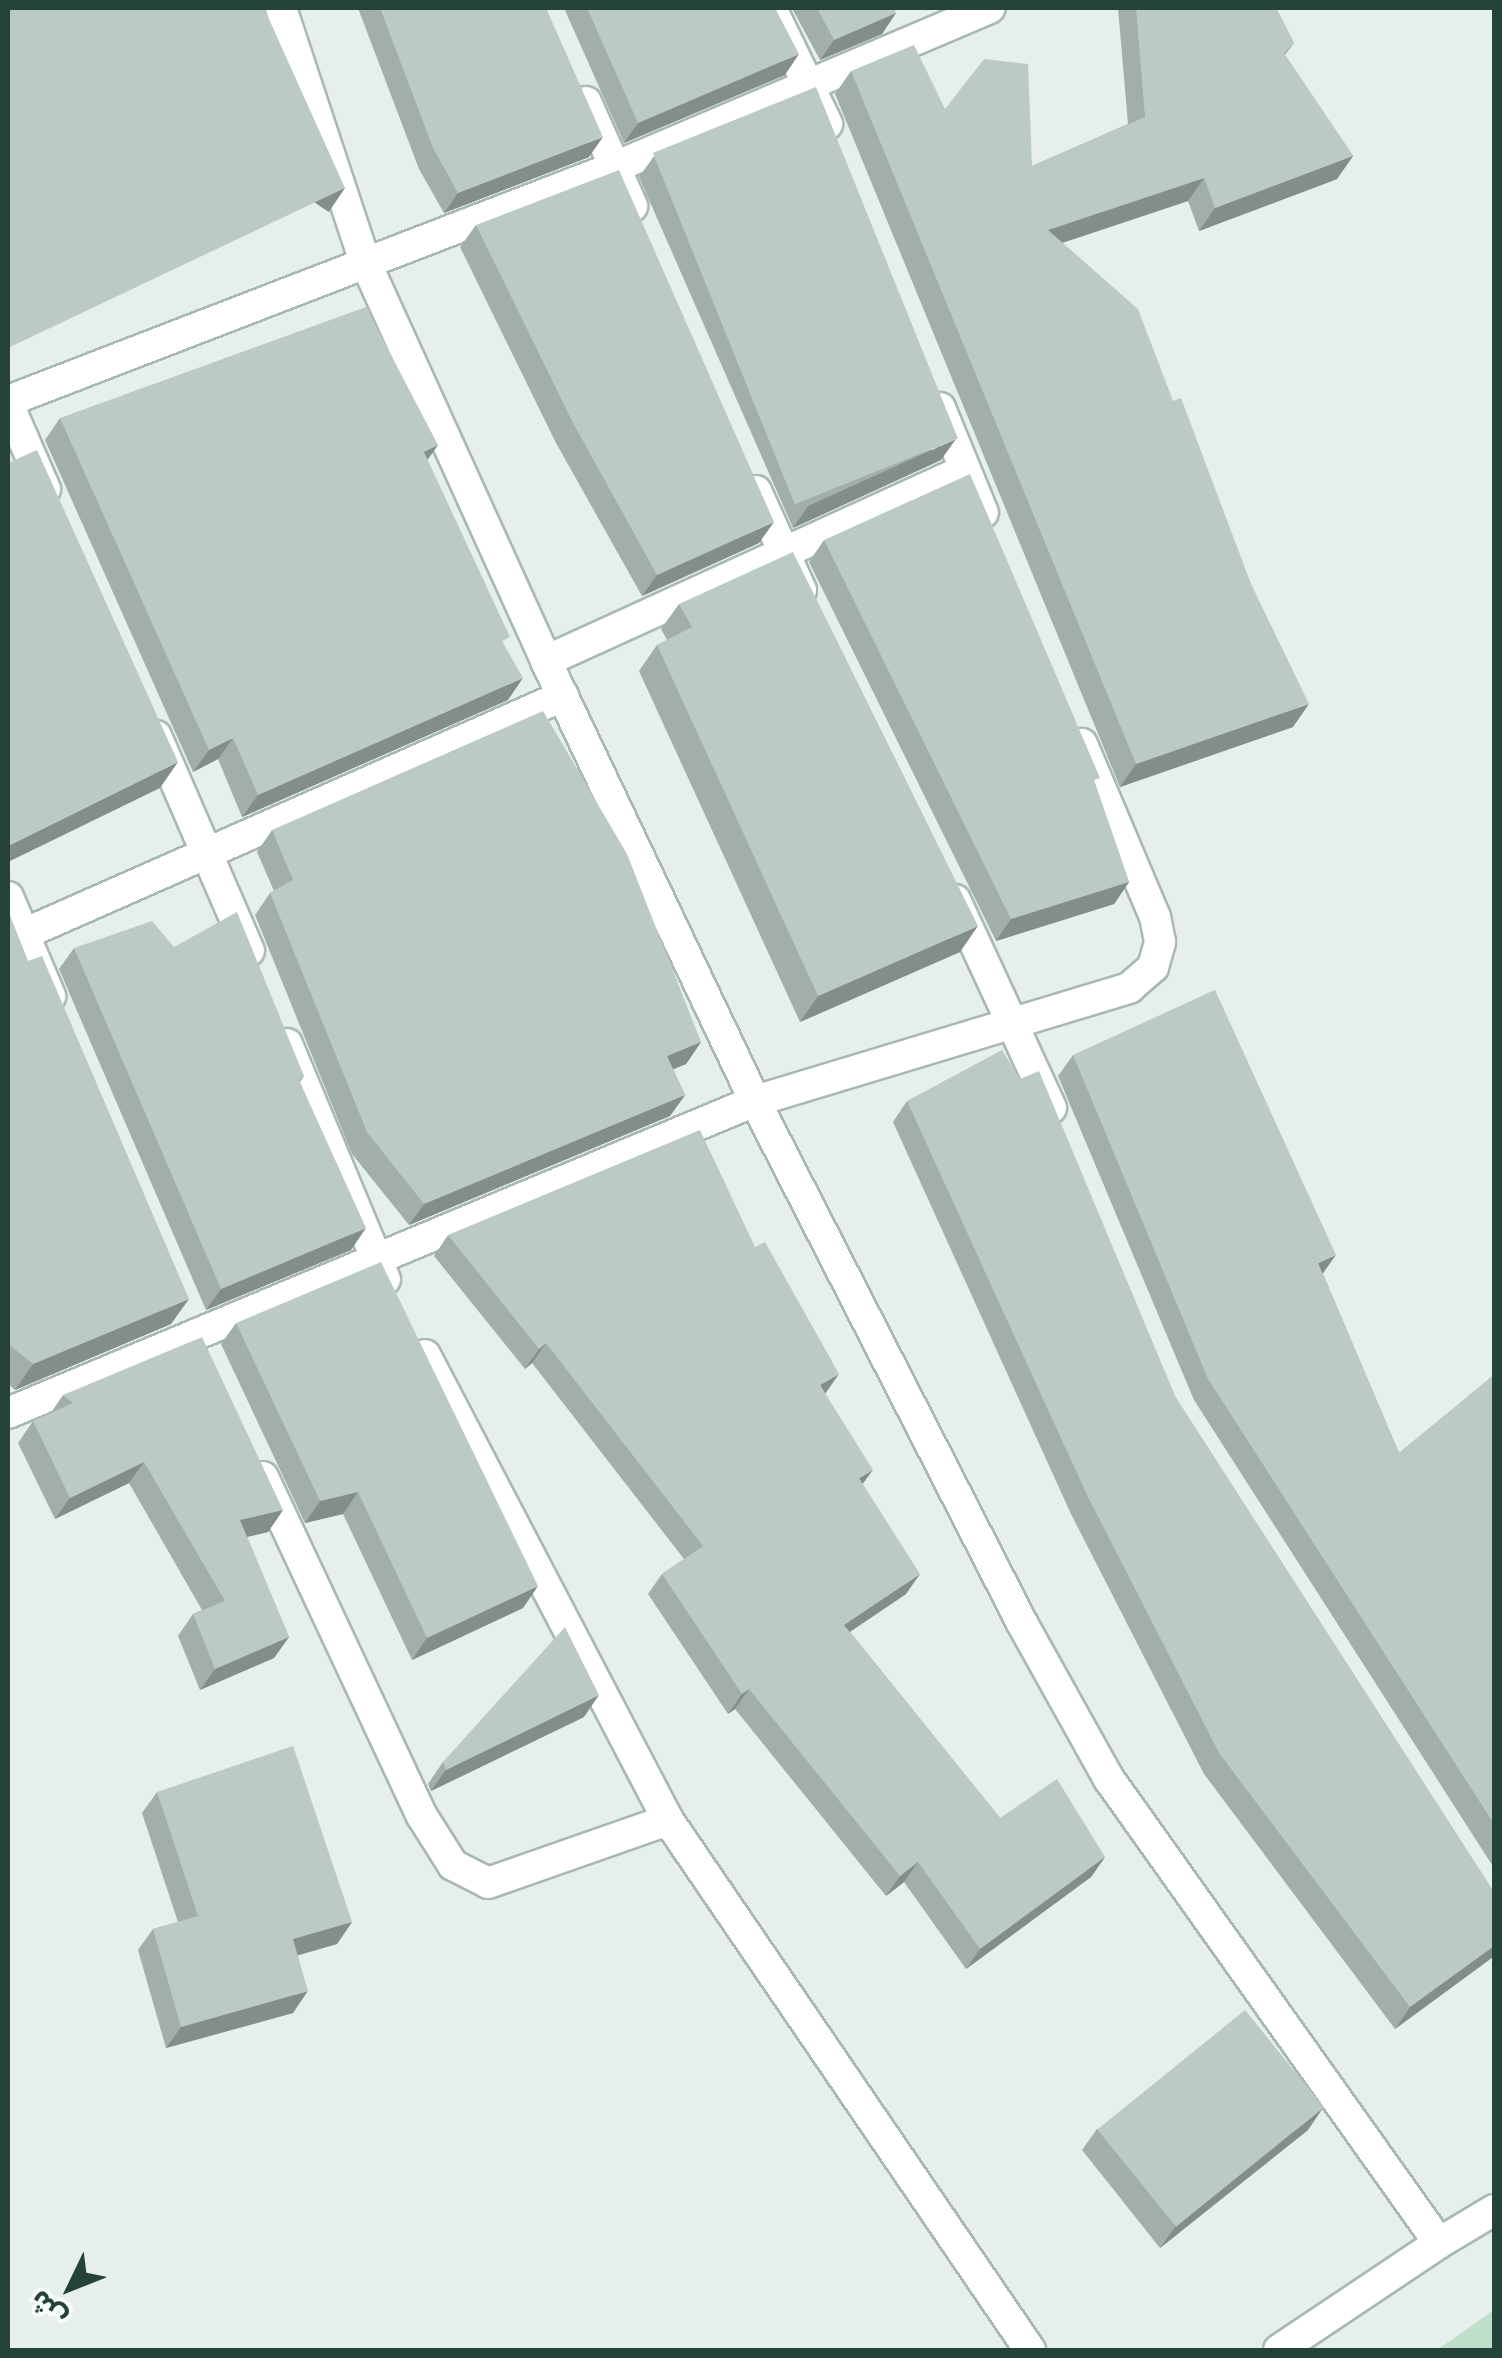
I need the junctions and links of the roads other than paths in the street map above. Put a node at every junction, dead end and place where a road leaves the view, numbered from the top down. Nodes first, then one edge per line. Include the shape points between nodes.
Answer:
1 (281, 8) edge
2 (771, 8) edge
3 (990, 8) edge
4 (576, 78) edge
5 (810, 82) junction
6 (840, 156) edge
7 (616, 167) junction
8 (647, 241) edge
9 (364, 260) junction
10 (928, 378) edge
11 (8, 402) edge
12 (743, 461) edge
13 (964, 470) junction
14 (56, 512) edge
15 (995, 542) edge
16 (782, 552) junction
17 (817, 622) edge
18 (546, 661) junction
19 (563, 696) junction
20 (144, 708) edge
21 (1072, 720) edge
22 (208, 852) junction
23 (939, 868) edge
24 (8, 897) edge
25 (15, 938) edge
26 (259, 976) edge
27 (274, 1012) edge
28 (63, 1026) edge
29 (1017, 1026) junction
30 (754, 1101) junction
31 (1063, 1136) edge
32 (375, 1260) junction
33 (181, 1301) edge
34 (201, 1346) junction
35 (8, 1413) edge
36 (247, 1444) edge
37 (668, 1820) junction
38 (1494, 2210) edge
39 (1439, 2243) junction
40 (1030, 2350) edge
41 (1279, 2350) edge

1 - 9 street
2 - 5 street
3 - 5 street
4 - 7 street
5 - 6 street
5 - 7 street
7 - 8 street
7 - 9 street
9 - 11 street
9 - 18 street
10 - 13 street
11 - 14 street
12 - 16 street
13 - 15 street
13 - 16 street
16 - 17 street
16 - 18 street
18 - 19 street
19 - 22 street
19 - 30 street
20 - 22 street
21 - 29 street via 1156,917 1160,942 1154,966 1129,988
22 - 25 street
22 - 26 street
23 - 29 street
24 - 25 street
25 - 28 street
27 - 32 street
29 - 30 street
29 - 31 street
30 - 32 street
30 - 39 street via 1109,1779
32 - 34 street
32 - 37 street
33 - 34 street
34 - 35 street
36 - 37 street via 422,1816 453,1865 488,1883
37 - 40 street
38 - 39 street
39 - 41 street

